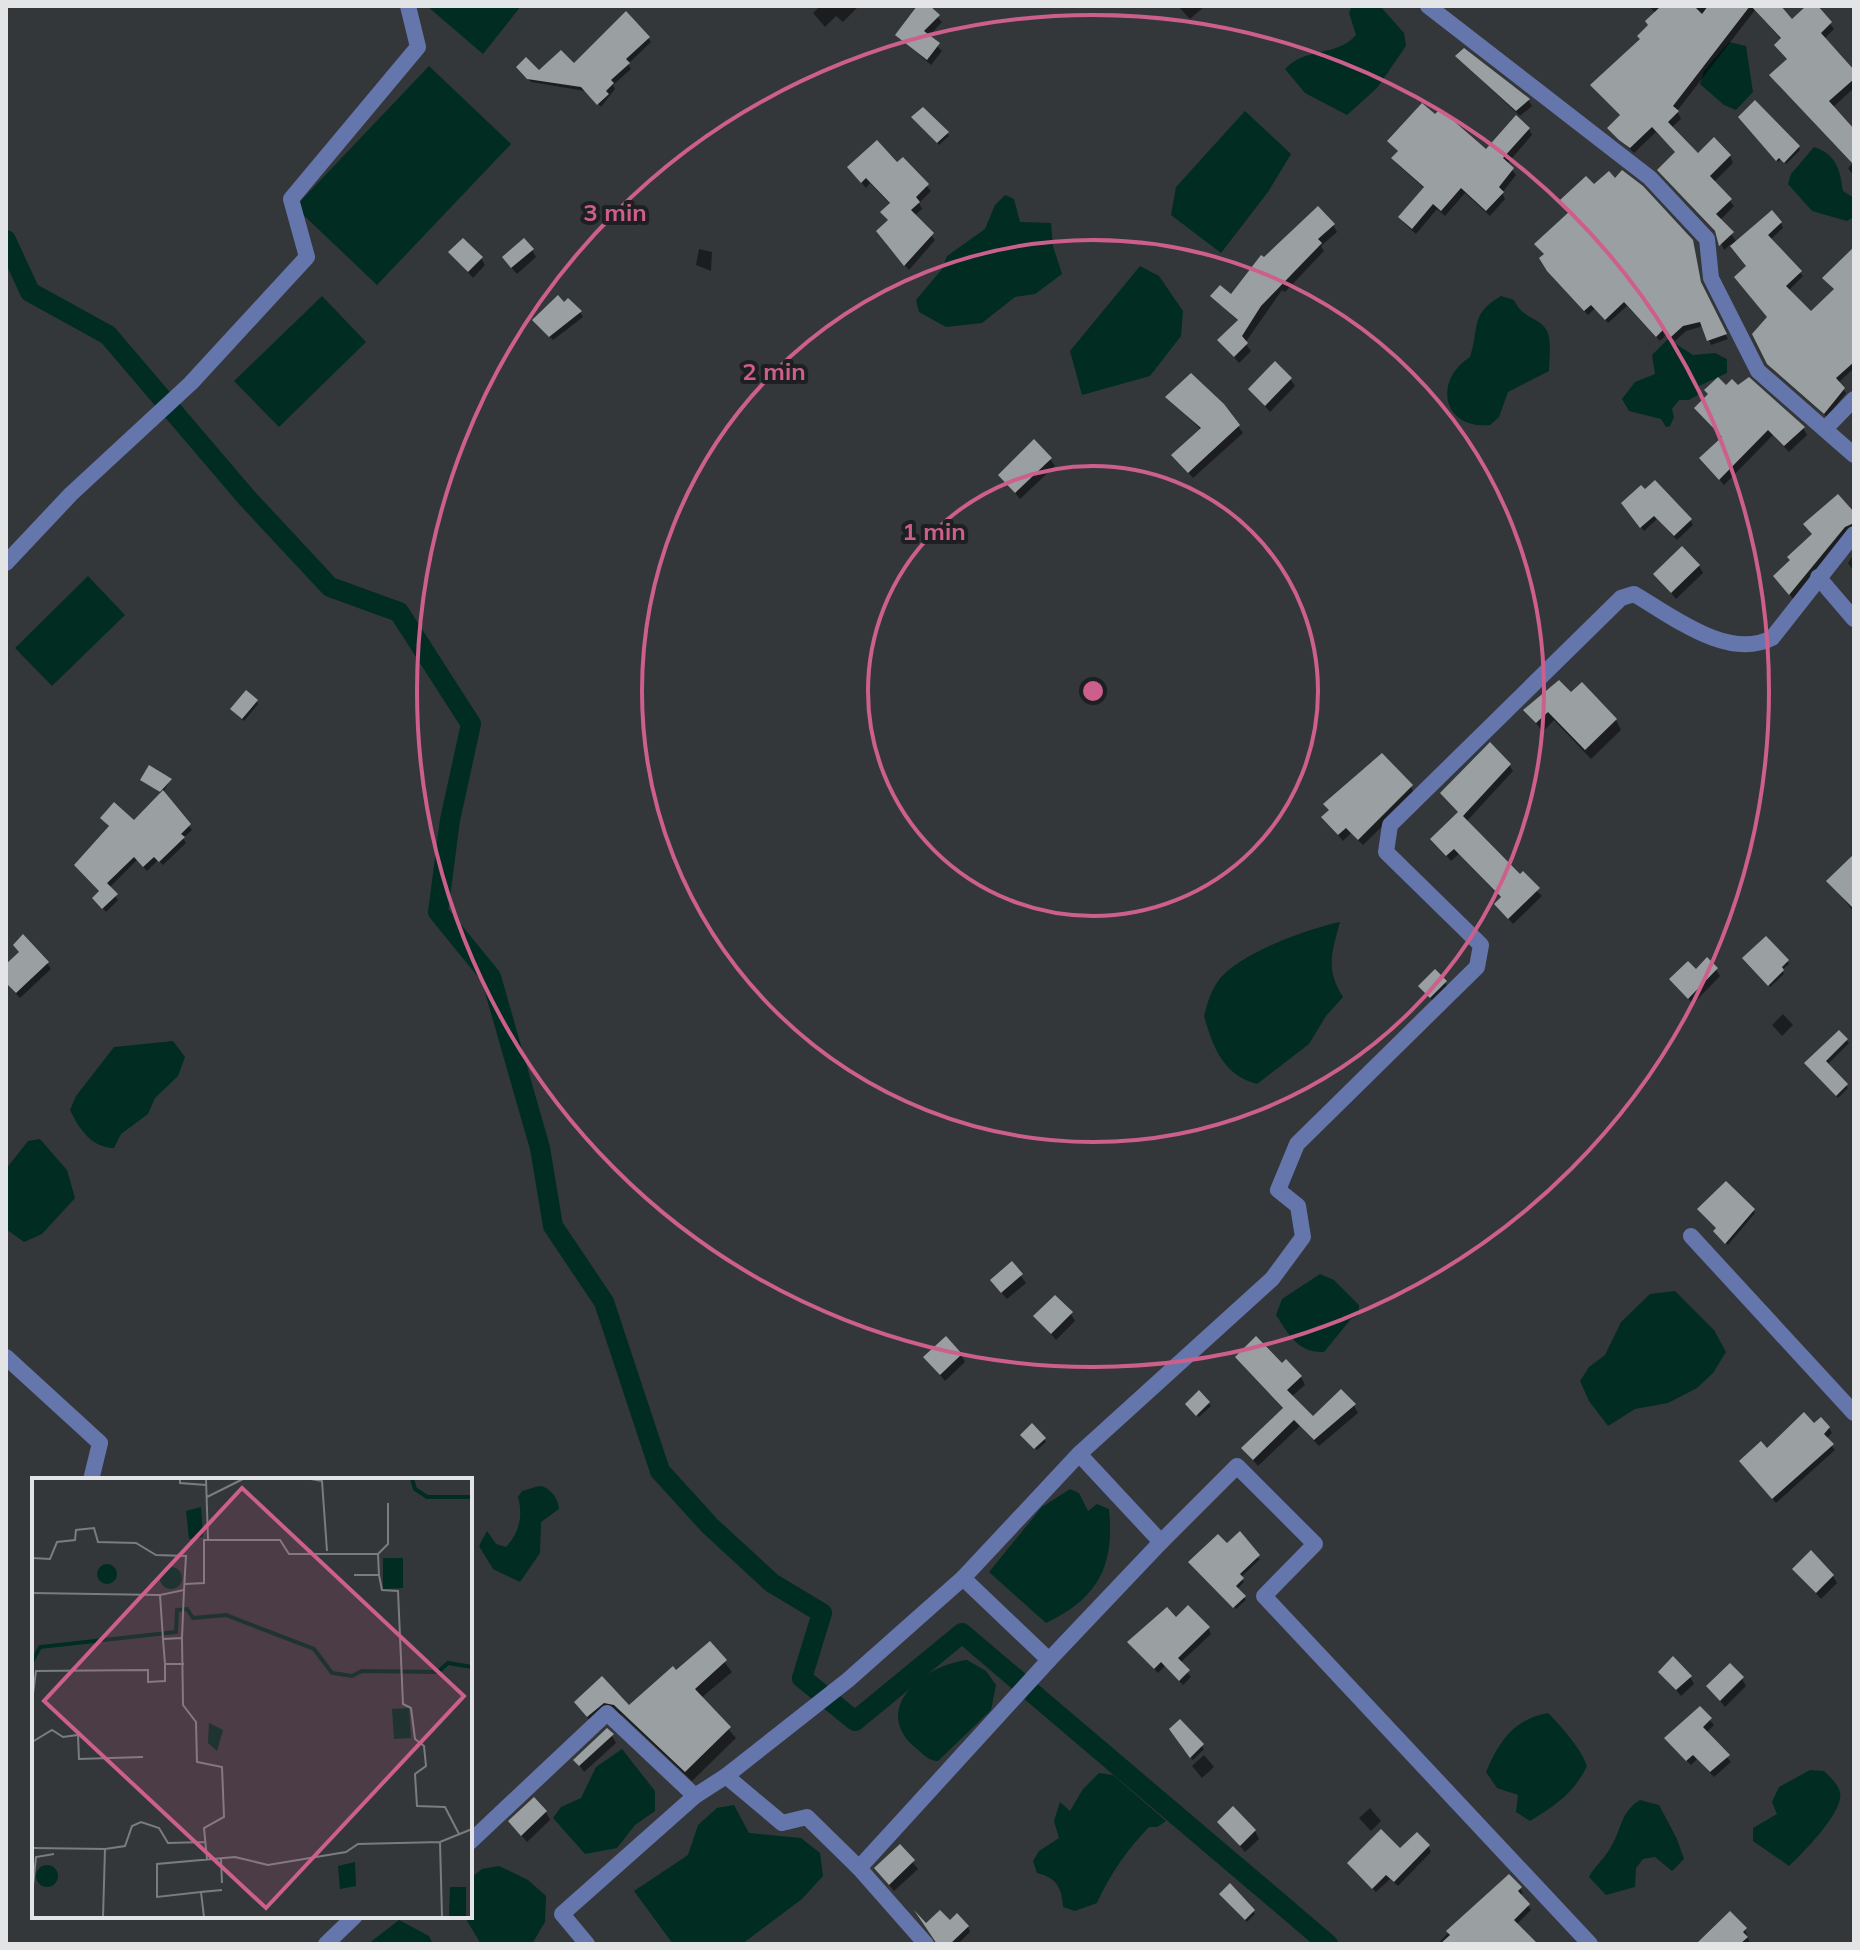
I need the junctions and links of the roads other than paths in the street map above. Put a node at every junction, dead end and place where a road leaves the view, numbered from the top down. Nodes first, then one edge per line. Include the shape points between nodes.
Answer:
1 (408, 6) edge
2 (1428, 6) edge
3 (1854, 399) edge
4 (1825, 429) junction
5 (1854, 455) edge
6 (1854, 534) edge
7 (6, 563) edge
8 (1818, 577) junction
9 (1854, 619) edge
10 (1691, 1236) dead end
11 (6, 1357) edge
12 (1854, 1413) edge
13 (1079, 1454) junction
14 (91, 1478) edge
15 (1161, 1542) junction
16 (963, 1578) junction
17 (1049, 1660) junction
18 (726, 1776) junction
19 (695, 1796) junction
20 (472, 1840) edge
21 (859, 1868) junction
22 (353, 1918) edge
23 (326, 1944) edge
24 (587, 1944) edge
25 (926, 1944) edge
26 (1590, 1944) edge

1 - 7 street via 418,47 291,199 307,257 191,383 71,494
2 - 4 street via 1669,198 1707,239 1711,278 1758,371
3 - 4 street
4 - 5 street
6 - 8 street
8 - 9 street
8 - 13 street via 1772,638 1757,646 1739,646 1692,627 1634,594 1621,598 1390,825 1386,852 1481,945 1477,967 1297,1144 1278,1190 1298,1206 1303,1237 1272,1279
10 - 12 street
11 - 14 street via 100,1443
13 - 15 street
13 - 16 street
15 - 17 street
15 - 26 street via 1237,1466 1315,1544 1264,1596
16 - 17 street
16 - 18 street via 848,1680
17 - 21 street
18 - 19 street
18 - 21 street via 782,1823 807,1817
19 - 20 street via 607,1713
19 - 24 street via 562,1914
21 - 25 street
22 - 23 street

